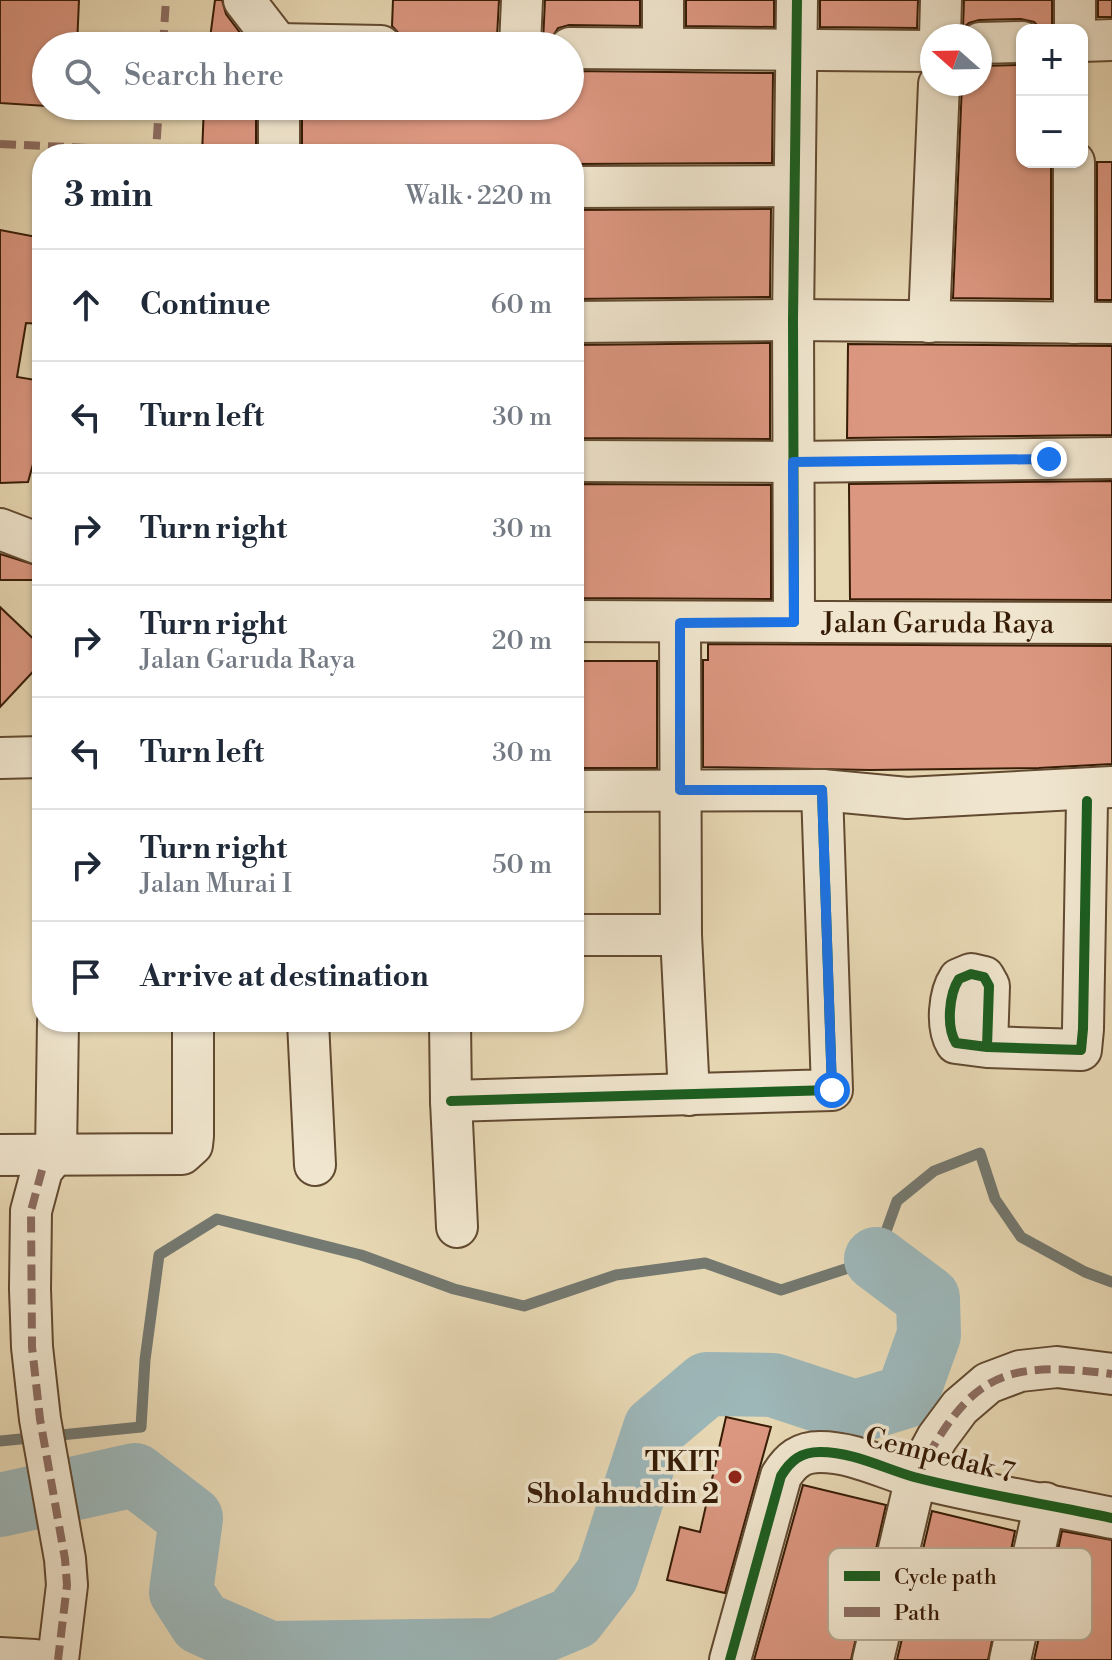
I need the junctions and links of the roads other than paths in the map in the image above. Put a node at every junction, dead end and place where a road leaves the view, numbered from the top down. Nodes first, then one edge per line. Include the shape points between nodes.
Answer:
1 (244, 0) edge
2 (522, 0) edge
3 (663, 0) edge
4 (797, 0) edge
5 (941, 0) edge
6 (1075, 0) edge
7 (940, 24) edge
8 (1075, 24) edge
9 (268, 32) edge
10 (521, 32) edge
11 (1112, 40) edge
12 (1088, 41) edge
13 (1016, 42) edge
14 (992, 43) edge
15 (663, 47) junction
16 (584, 48) edge
17 (796, 50) junction
18 (920, 51) edge
19 (938, 96) edge
20 (279, 120) edge
21 (279, 144) edge
22 (1075, 168) edge
23 (794, 186) junction
24 (584, 187) edge
25 (793, 320) junction
26 (584, 322) edge
27 (929, 322) junction
28 (1093, 323) edge
29 (1112, 458) edge
30 (584, 461) edge
31 (793, 462) junction
32 (0, 529) edge
33 (32, 541) edge
34 (584, 621) edge
35 (794, 622) junction
36 (680, 623) junction
37 (1112, 623) edge
38 (32, 757) edge
39 (0, 758) edge
40 (680, 790) junction
41 (822, 790) junction
42 (584, 791) edge
43 (1100, 794) edge
44 (584, 935) edge
45 (681, 935) junction
46 (1098, 1030) edge
47 (58, 1032) edge
48 (193, 1032) edge
49 (308, 1032) edge
50 (450, 1032) edge
51 (987, 1047) dead end
52 (689, 1095) junction
53 (451, 1101) junction
54 (56, 1153) junction
55 (0, 1155) edge
56 (315, 1165) dead end
57 (457, 1227) dead end
58 (1112, 1374) edge
59 (916, 1477) junction
60 (1045, 1503) junction
61 (1112, 1518) edge
62 (899, 1548) edge
63 (1035, 1548) edge
64 (878, 1640) edge
65 (1014, 1640) edge
66 (0, 1658) edge
67 (35, 1660) edge
68 (58, 1660) edge
69 (730, 1660) edge
70 (873, 1660) edge
71 (1010, 1660) edge

1 - 9 street
2 - 10 street
3 - 15 street
4 - 17 street
5 - 7 street
6 - 8 street
11 - 12 street
13 - 14 street
15 - 16 street
15 - 17 street
17 - 18 street
17 - 23 street
19 - 27 street
20 - 21 street
22 - 28 street
23 - 24 street
23 - 25 street
25 - 26 street
25 - 27 street
25 - 31 street
27 - 28 street
29 - 31 street
30 - 31 street
31 - 35 street
32 - 33 street
34 - 36 street, Jalan Garuda Raya
35 - 36 street, Jalan Garuda Raya
35 - 37 street, Jalan Garuda Raya
36 - 40 street
38 - 39 street
40 - 41 street
40 - 42 street
40 - 45 street
41 - 43 street via 907,798
41 - 52 street via 832,1090
43 - 46 street
44 - 45 street
45 - 52 street
46 - 51 street via 1081,1050
47 - 54 street
48 - 54 street via 189,1149 182,1154
49 - 56 street
50 - 53 street
52 - 53 street
53 - 57 street
54 - 55 street
54 - 68 street via 42,1170 31,1211 32,1347 67,1585
58 - 59 street via 1057,1367 1020,1371 988,1383 960,1407
59 - 60 street, Cempedak 7
59 - 62 street
59 - 69 street, Cempedak 7 via 845,1454 802,1454 789,1463 776,1491
60 - 61 street, Cempedak 7
60 - 63 street
64 - 70 street
65 - 71 street
66 - 67 street

